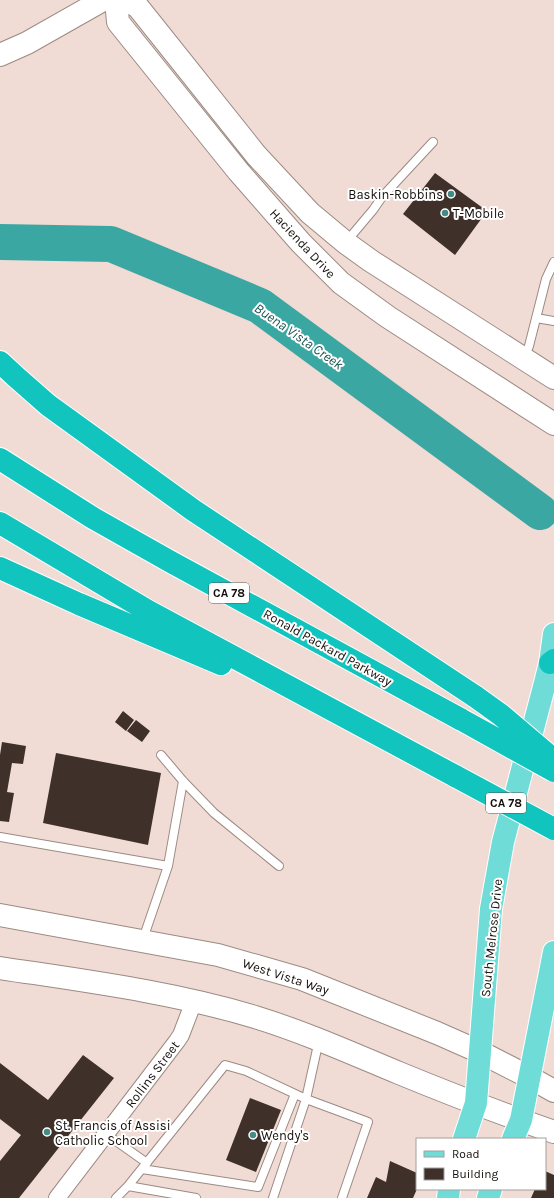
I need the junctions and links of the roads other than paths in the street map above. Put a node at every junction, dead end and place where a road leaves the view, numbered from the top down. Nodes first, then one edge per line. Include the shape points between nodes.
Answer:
1 (102, 0) edge
2 (116, 0) edge
3 (127, 0) edge
4 (0, 55) edge
5 (433, 142) dead end
6 (346, 243) junction
7 (554, 262) edge
8 (536, 318) junction
9 (554, 321) edge
10 (524, 358) junction
11 (0, 362) edge
12 (554, 378) edge
13 (554, 424) edge
14 (0, 459) edge
15 (0, 523) edge
16 (0, 568) edge
17 (554, 634) edge
18 (552, 661) edge
19 (350, 719) junction
20 (161, 755) dead end
21 (554, 760) edge
22 (554, 771) edge
23 (183, 782) junction
24 (554, 830) edge
25 (0, 837) edge
26 (168, 866) junction
27 (279, 866) dead end
28 (0, 915) edge
29 (143, 941) junction
30 (554, 952) edge
31 (0, 968) edge
32 (194, 1001) junction
33 (319, 1040) junction
34 (480, 1052) junction
35 (529, 1077) junction
36 (554, 1091) edge
37 (295, 1094) junction
38 (306, 1099) junction
39 (476, 1103) junction
40 (517, 1129) edge
41 (554, 1132) edge
42 (106, 1134) junction
43 (464, 1138) edge
44 (144, 1166) junction
45 (128, 1186) junction
46 (57, 1198) edge
47 (116, 1198) edge
48 (196, 1198) edge
49 (273, 1198) edge
50 (342, 1198) edge

1 - 4 main road via 27,43
2 - 13 main road, Hacienda Drive via 118,22 238,171 301,243 341,283 388,317
3 - 6 main road, Hacienda Drive via 138,7 256,154 310,213
5 - 6 lane via 382,197
6 - 10 main road, Hacienda Drive
7 - 8 lane via 546,279
8 - 9 lane
8 - 10 lane
10 - 12 main road, Hacienda Drive
11 - 21 highway, bridge via 48,405 193,510 476,697
14 - 22 highway, Ronald Packard Parkway / CA 78, bridge via 93,518 171,562
15 - 19 highway, CA 78 via 148,611
16 - 19 highway
17 - 18 main road, South Melrose Drive
18 - 34 main road, South Melrose Drive via 503,842 491,908
19 - 24 highway, CA 78, bridge
20 - 23 lane
23 - 26 lane
23 - 27 lane via 214,813
25 - 26 lane
26 - 29 lane
28 - 29 main road, West Vista Way
29 - 34 main road, West Vista Way via 218,955 302,979
30 - 35 main road
31 - 32 main road via 115,985
32 - 33 main road via 255,1017
32 - 42 street, Rollins Street via 181,1035
33 - 38 lane
33 - 39 main road
34 - 35 main road, West Vista Way
34 - 39 main road, South Melrose Drive
35 - 36 main road, West Vista Way
35 - 40 main road
37 - 38 lane
37 - 44 lane via 246,1071 225,1065
37 - 44 lane via 258,1187
38 - 49 lane
38 - 50 lane via 368,1122
39 - 40 main road
39 - 43 main road, South Melrose Drive
40 - 41 main road
42 - 44 lane
42 - 46 street, Rollins Street
44 - 45 lane
45 - 47 lane
45 - 48 lane

